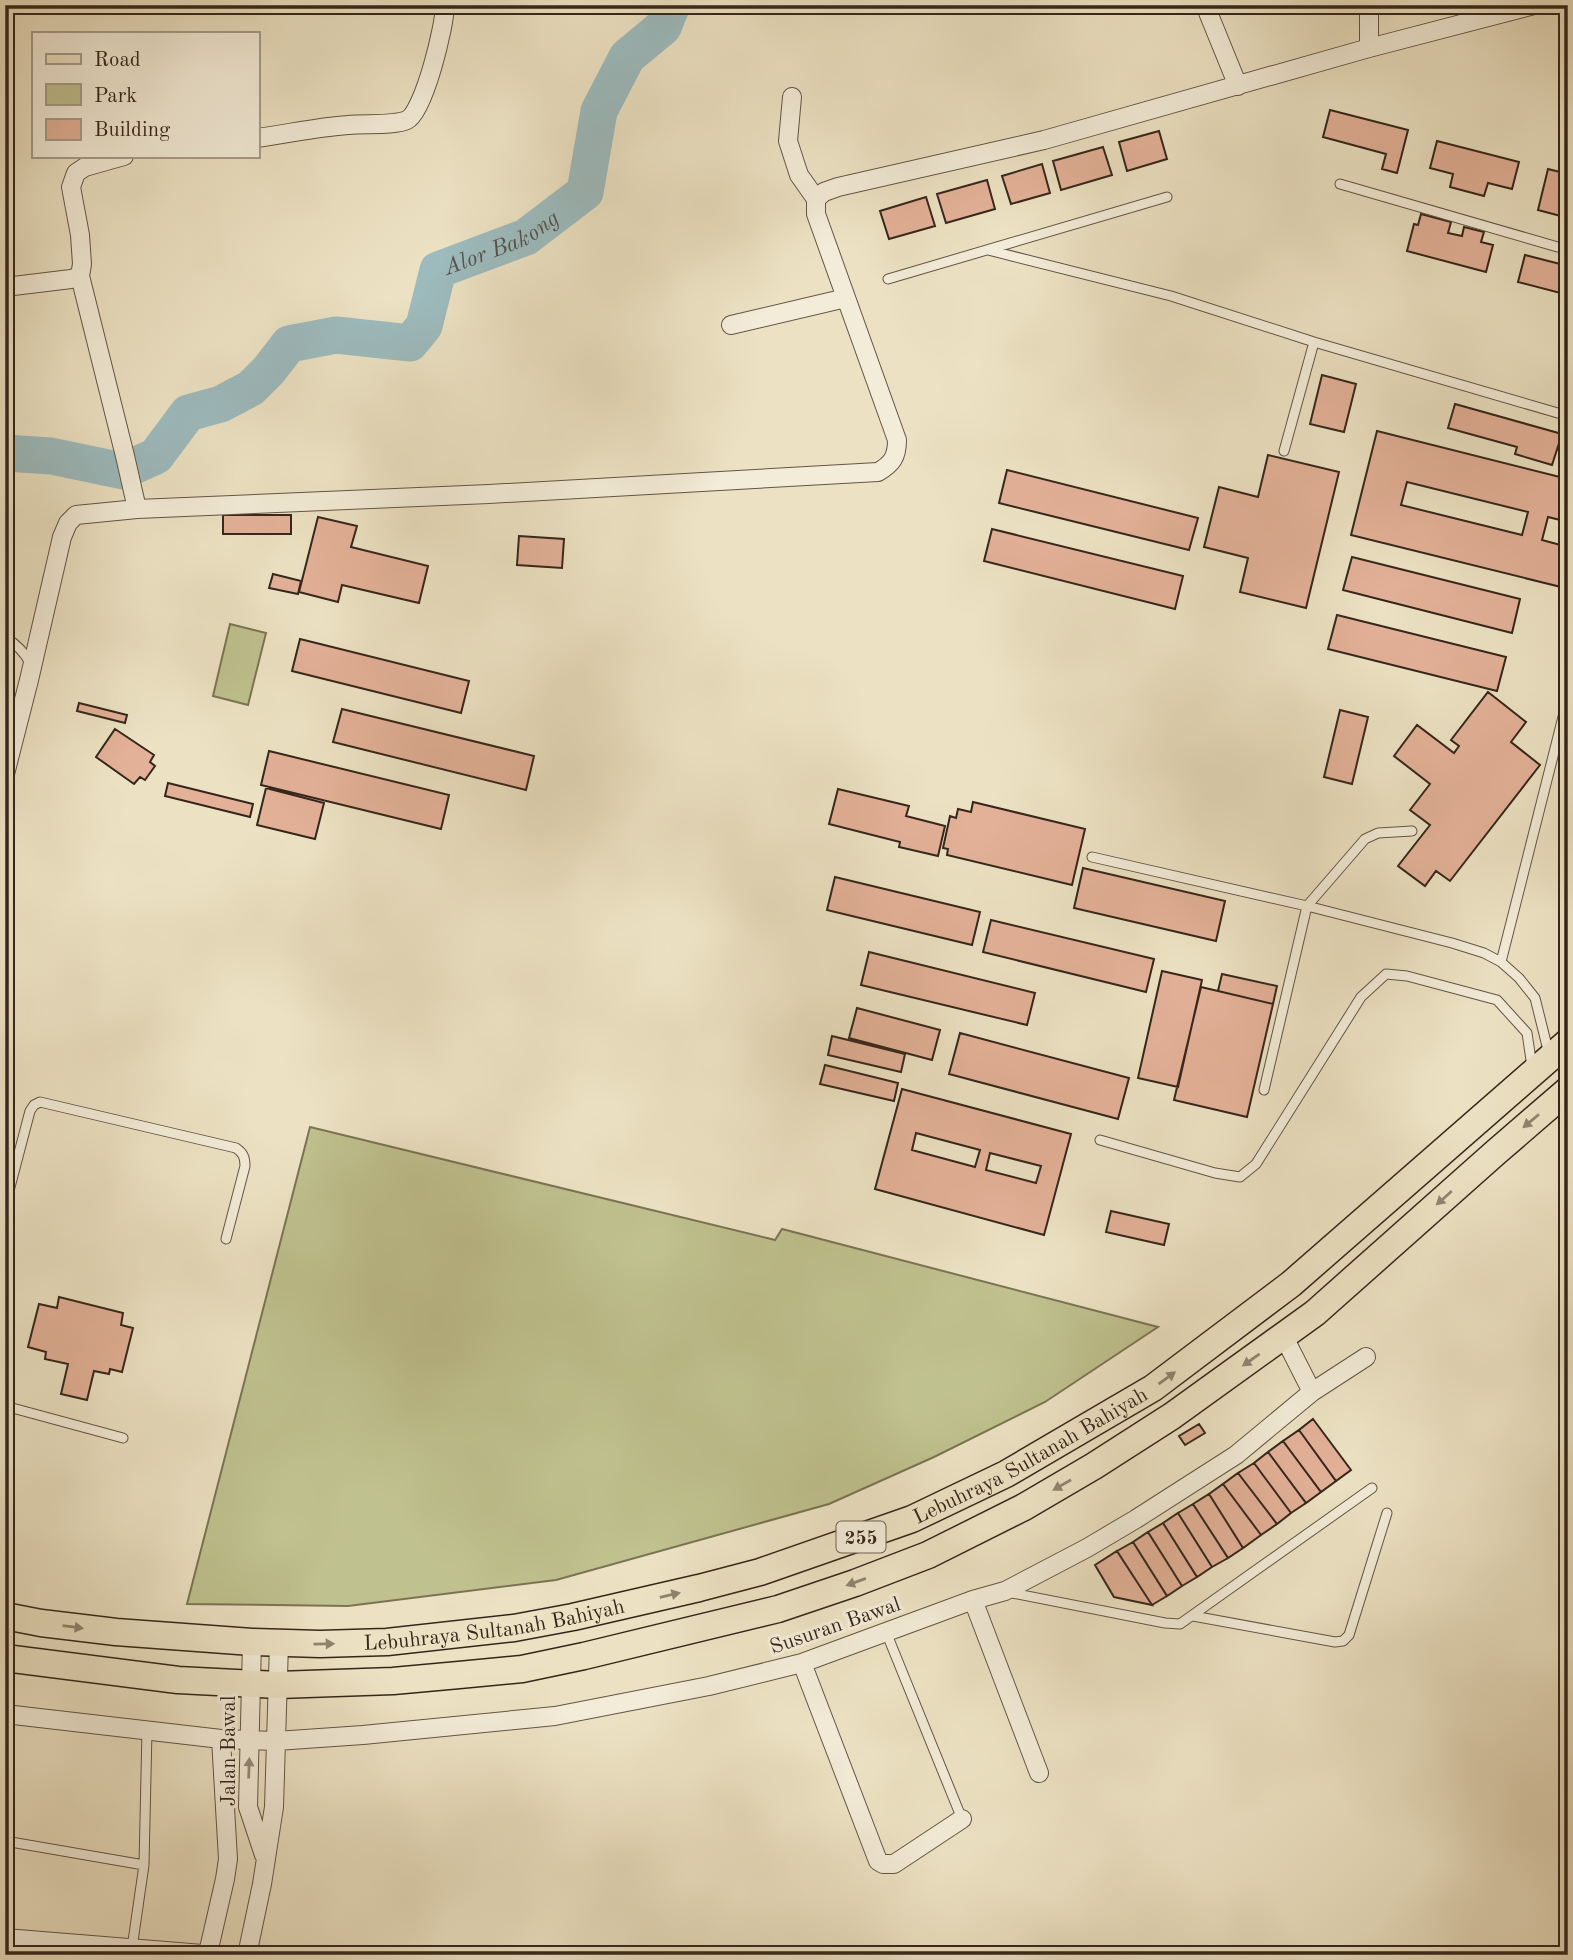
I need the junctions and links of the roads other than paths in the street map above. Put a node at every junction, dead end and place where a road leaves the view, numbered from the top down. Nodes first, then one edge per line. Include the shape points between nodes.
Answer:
1 (445, 5) edge
2 (1205, 5) edge
3 (1369, 5) edge
4 (1534, 5) edge
5 (1369, 48) junction
6 (1238, 86) junction
7 (792, 97) dead end
8 (259, 138) edge
9 (117, 158) edge
10 (1340, 184) dead end
11 (1167, 197) dead end
12 (816, 199) junction
13 (988, 250) junction
14 (1568, 250) edge
15 (80, 276) junction
16 (888, 279) dead end
17 (5, 287) edge
18 (846, 298) junction
19 (731, 325) dead end
20 (1314, 342) junction
21 (1568, 416) edge
22 (1284, 451) dead end
23 (137, 509) junction
24 (5, 637) edge
25 (32, 668) junction
26 (1568, 697) edge
27 (5, 774) edge
28 (1412, 831) dead end
29 (1092, 857) dead end
30 (1307, 906) junction
31 (1501, 962) junction
32 (1550, 1057) edge
33 (1264, 1090) dead end
34 (1568, 1090) edge
35 (1100, 1140) dead end
36 (5, 1206) edge
37 (226, 1239) dead end
38 (1284, 1337) junction
39 (1366, 1357) dead end
40 (1312, 1392) junction
41 (5, 1406) edge
42 (122, 1438) dead end
43 (1372, 1488) dead end
44 (1387, 1513) dead end
45 (1005, 1591) junction
46 (973, 1600) junction
47 (5, 1616) edge
48 (1193, 1616) junction
49 (886, 1632) junction
50 (252, 1642) junction
51 (279, 1644) junction
52 (5, 1658) edge
53 (802, 1663) junction
54 (251, 1684) junction
55 (278, 1685) junction
56 (5, 1714) edge
57 (147, 1730) junction
58 (221, 1740) junction
59 (250, 1740) junction
60 (276, 1741) junction
61 (1038, 1773) dead end
62 (962, 1819) joint
63 (5, 1841) edge
64 (265, 1858) junction
65 (144, 1865) junction
66 (5, 1938) edge
67 (132, 1948) junction
68 (212, 1954) edge
69 (247, 1955) edge

1 - 8 street via 439,44 418,109 409,120
2 - 6 street
3 - 5 street
4 - 5 street
5 - 6 street
6 - 12 street via 1044,140 838,187
7 - 12 street via 789,141 799,175
9 - 15 street via 85,167 76,173 71,187 80,235
10 - 14 lane
11 - 13 lane
12 - 18 street via 816,214
13 - 16 lane
13 - 20 lane via 1171,296
15 - 17 street
15 - 23 street
18 - 19 street
18 - 23 street via 897,440 890,465 878,472
20 - 21 lane
20 - 22 lane
23 - 25 street via 76,514 68,523
24 - 25 lane via 26,654
25 - 27 street
26 - 31 lane
28 - 30 lane via 1378,833 1365,839
29 - 30 lane
30 - 31 lane via 1452,943
30 - 33 lane
31 - 32 lane via 1535,998
32 - 35 lane via 1497,1000 1386,974 1361,997 1256,1164 1240,1177
51 -> 32 main road, Lebuhraya Sultanah Bahiyah / 255 via 387,1642 573,1617 760,1572 912,1519 1006,1474 1153,1388 1291,1284
34 -> 38 main road, Lebuhraya Sultanah Bahiyah / 255
36 - 37 lane via 30,1111 40,1102 242,1152 245,1166
38 - 40 street
38 -> 55 main road, Lebuhraya Sultanah Bahiyah / 255 via 1172,1416 1024,1507 928,1555 855,1583 778,1609 522,1669 393,1681
39 - 40 street, Susuran Bawal
40 - 45 street, Susuran Bawal via 1236,1455 1187,1487
41 - 42 lane
43 - 48 lane
44 - 48 lane via 1349,1635 1343,1641
45 - 46 street, Susuran Bawal
45 - 48 lane via 1165,1623 1180,1623
46 - 49 street, Susuran Bawal
46 - 61 street
47 -> 50 main road, Lebuhraya Sultanah Bahiyah / 255 via 116,1632
49 - 53 street, Susuran Bawal
49 - 62 lane
50 - 51 main road, Lebuhraya Sultanah Bahiyah / 255
50 - 54 street, Jalan Bawal
51 - 55 street, Jalan Bawal
52 - 54 main road, Lebuhraya Sultanah Bahiyah / 255 via 177,1680
53 - 60 street, Susuran Bawal via 555,1716
53 - 62 street via 878,1861 894,1864
54 - 55 main road, Lebuhraya Sultanah Bahiyah / 255
54 - 59 street, Jalan Bawal
55 - 60 street, Jalan Bawal
56 - 57 street, Susuran Bawal
57 - 58 street, Susuran Bawal
57 - 65 lane
58 - 59 street, Susuran Bawal
58 - 68 street via 228,1858
59 - 60 street, Susuran Bawal
64 -> 59 street, Jalan Bawal via 248,1807
60 - 64 street, Jalan Bawal via 274,1807
63 - 65 lane
64 - 69 street, Jalan Bawal
65 - 67 lane
66 - 67 street
67 - 68 street

